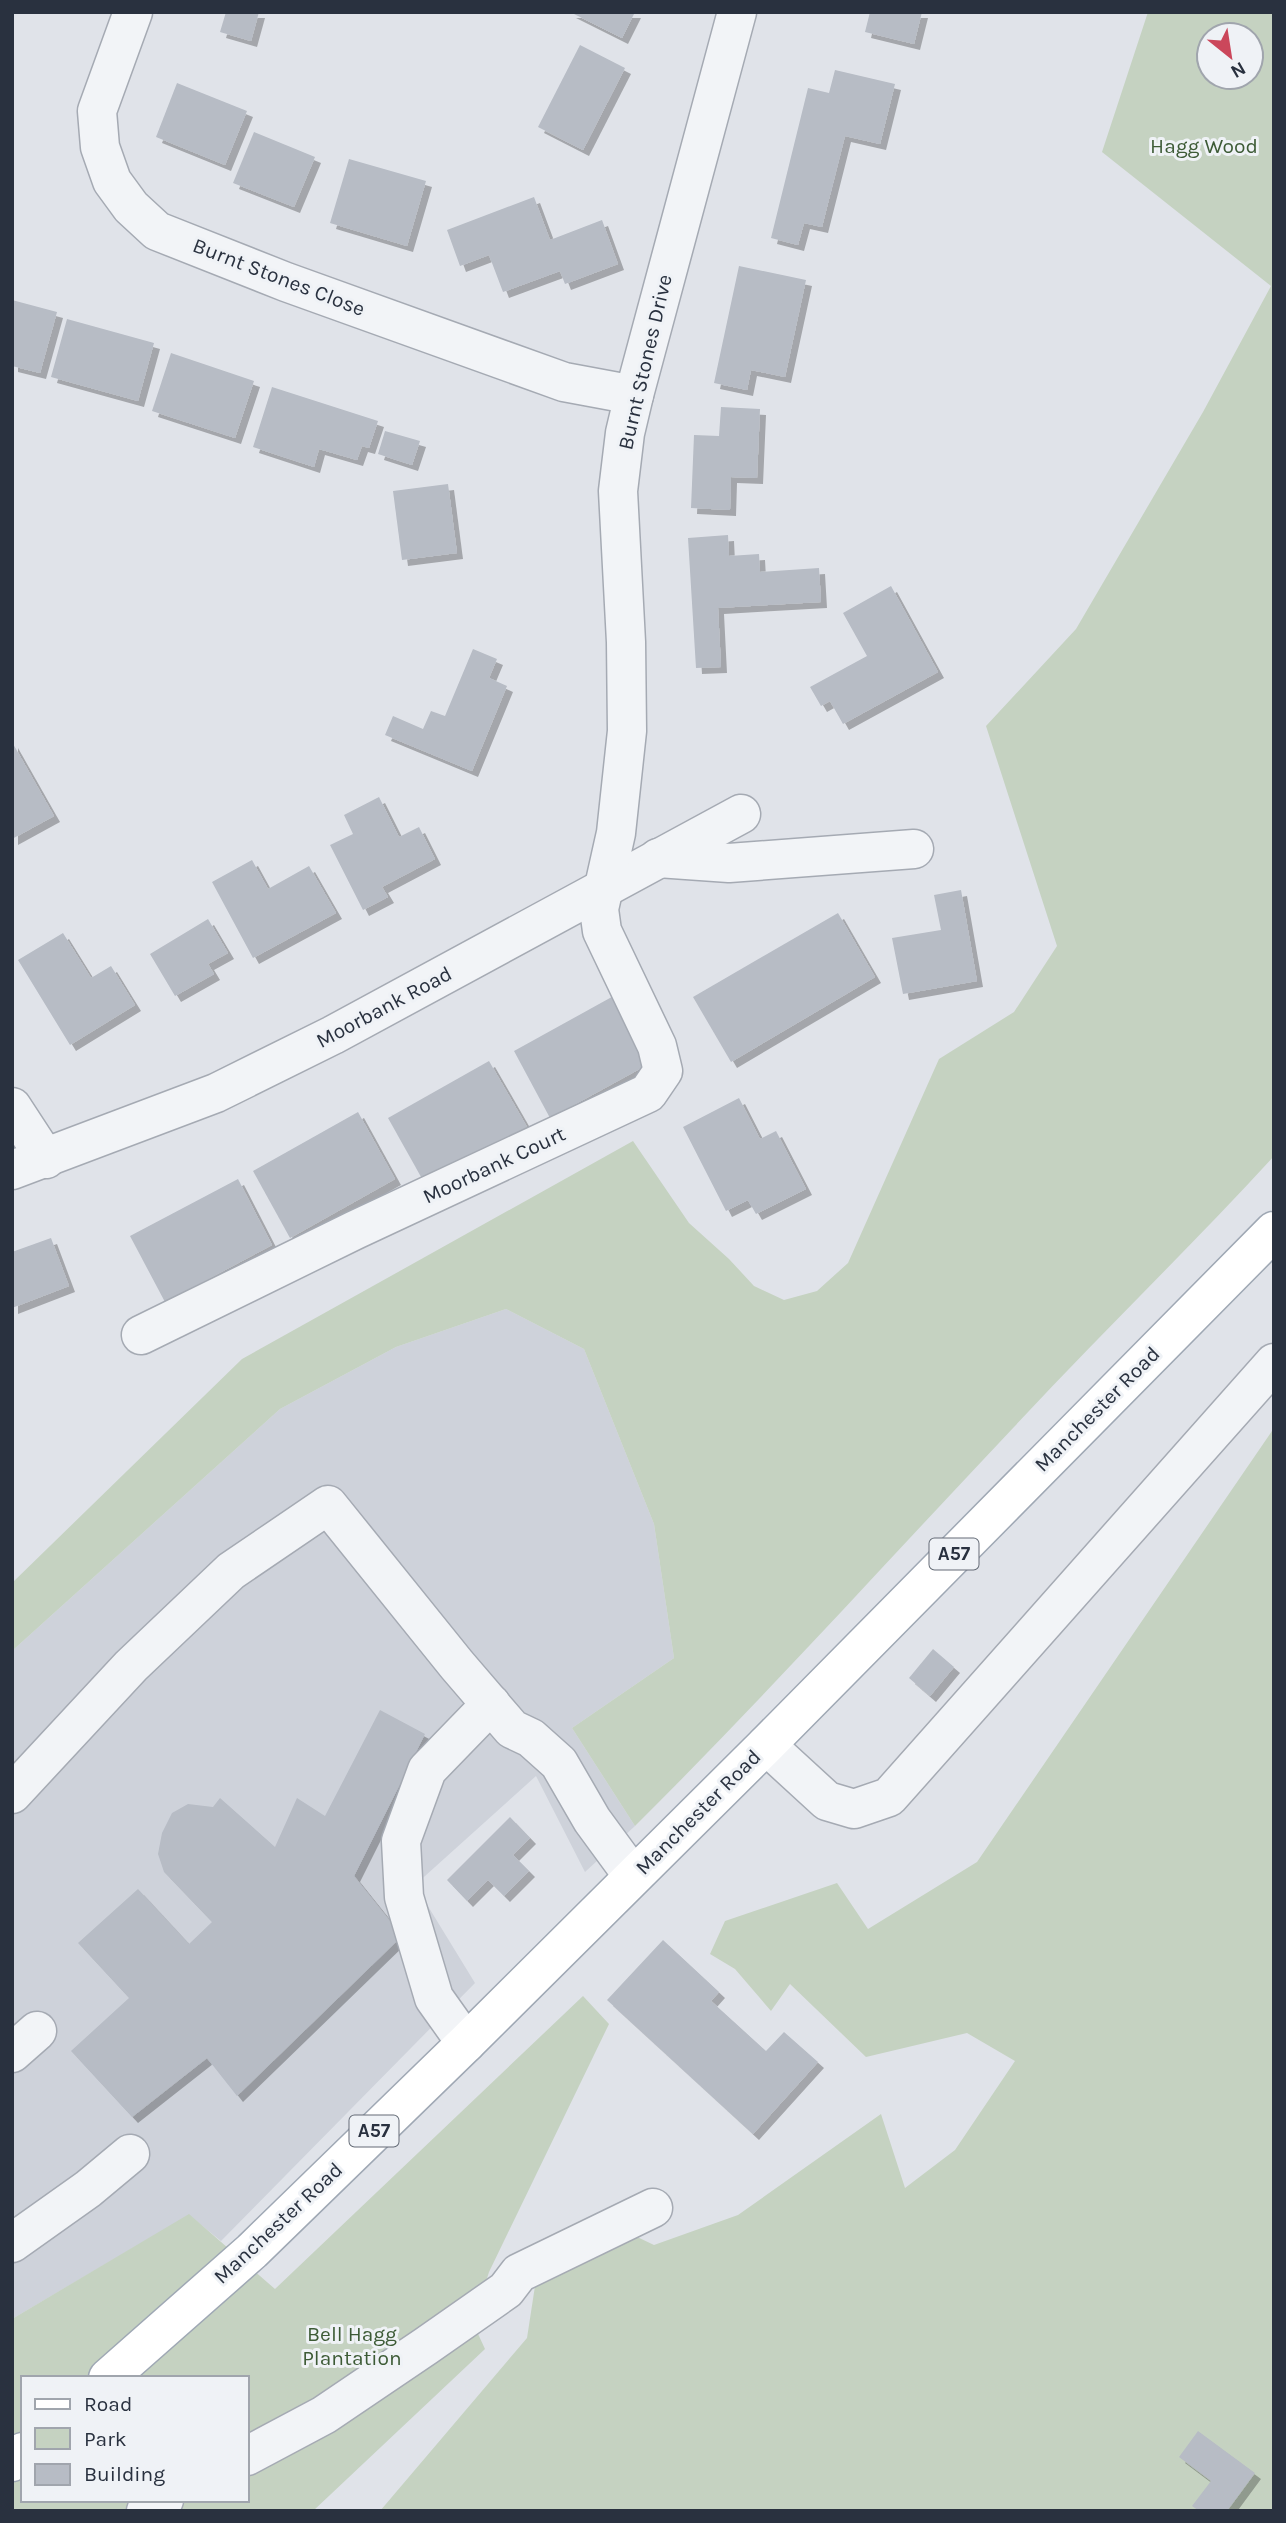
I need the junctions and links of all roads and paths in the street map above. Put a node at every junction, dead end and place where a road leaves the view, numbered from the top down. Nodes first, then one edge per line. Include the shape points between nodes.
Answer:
1 (132, 12) edge
2 (737, 12) edge
3 (634, 395) junction
4 (741, 814) dead end
5 (915, 849) dead end
6 (657, 858) junction
7 (603, 887) junction
8 (12, 1107) edge
9 (29, 1164) edge
10 (1274, 1231) edge
11 (141, 1335) dead end
12 (1274, 1363) edge
13 (491, 1704) junction
14 (766, 1745) junction
15 (12, 1794) edge
16 (633, 1876) junction
17 (466, 2043) junction
18 (130, 2154) dead end
19 (653, 2208) dead end
20 (12, 2243) edge
21 (110, 2376) edge
22 (248, 2455) edge

1 - 3 street, Burnt Stones Close via 97,111 100,147 112,181 157,231 564,382
2 - 3 street, Burnt Stones Drive
3 - 7 street, Burnt Stones Drive via 618,491 627,731 616,833
4 - 6 street, Moorbank Road
5 - 6 street via 729,863
6 - 7 street, Moorbank Road
7 - 9 street, Moorbank Road via 333,1035 228,1087
7 - 11 street, Moorbank Court via 602,931 657,1046 663,1071 648,1093
8 - 9 street
10 - 14 main road, Manchester Road / A57
12 - 14 street via 889,1797 854,1809 827,1801
13 - 15 street via 328,1505 231,1571 131,1666
13 - 16 street via 512,1729 531,1738 559,1763 592,1820
13 - 17 street via 427,1770 401,1841 404,1897 434,1998
14 - 16 main road, Manchester Road / A57
16 - 17 main road, Manchester Road / A57
17 - 21 main road, Manchester Road / A57 via 252,2251
18 - 20 street
19 - 22 street via 519,2273 506,2290 415,2354 324,2414

